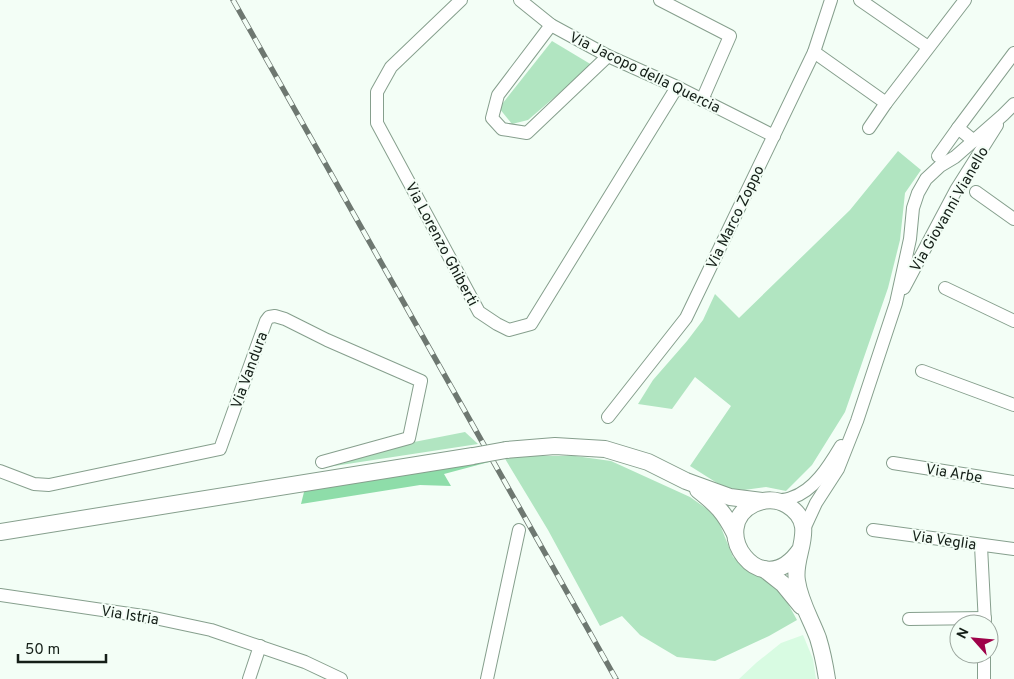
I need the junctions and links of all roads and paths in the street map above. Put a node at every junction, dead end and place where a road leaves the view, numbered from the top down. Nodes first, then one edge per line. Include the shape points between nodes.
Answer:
1 (460, 0) edge
2 (660, 0) edge
3 (831, 0) edge
4 (860, 0) edge
5 (965, 0) edge
6 (522, 1) edge
7 (679, 4) edge
8 (552, 25) junction
9 (928, 47) junction
10 (814, 52) junction
11 (1014, 53) edge
12 (608, 56) junction
13 (678, 87) junction
14 (702, 100) junction
15 (886, 102) junction
16 (1014, 104) edge
17 (1003, 115) junction
18 (869, 128) dead end
19 (958, 128) junction
20 (774, 136) junction
21 (974, 141) junction
22 (938, 156) dead end
23 (976, 192) dead end
24 (1014, 219) edge
25 (945, 288) dead end
26 (896, 303) junction
27 (1014, 322) edge
28 (922, 371) dead end
29 (1014, 405) edge
30 (608, 417) dead end
31 (857, 421) junction
32 (322, 462) dead end
33 (893, 464) dead end
34 (0, 472) edge
35 (686, 481) junction
36 (1014, 482) edge
37 (768, 501) junction
38 (804, 529) junction
39 (519, 530) dead end
40 (873, 530) dead end
41 (0, 532) edge
42 (735, 534) junction
43 (981, 546) junction
44 (800, 550) junction
45 (1014, 550) edge
46 (764, 569) junction
47 (0, 595) edge
48 (806, 611) junction
49 (985, 614) edge
50 (909, 619) dead end
51 (949, 620) edge
52 (260, 646) junction
53 (984, 664) edge
54 (249, 679) edge
55 (341, 679) edge
56 (486, 679) edge
57 (827, 679) edge
58 (984, 679) edge

1 - 13 street, Via Lorenzo Ghiberti via 391,67 377,92 377,123 479,312 509,330 531,324
2 - 7 street
3 - 10 street, Via Marco Zoppo
4 - 9 street
5 - 9 street
6 - 8 street, Via Jacopo della Quercia
7 - 14 street via 730,36
8 - 12 street, Via Jacopo della Quercia
8 - 12 street via 498,95 492,118 502,129 527,132
9 - 15 street
10 - 15 street
10 - 20 street, Via Marco Zoppo
11 - 19 street
12 - 13 street, Via Jacopo della Quercia
13 - 14 street, Via Jacopo della Quercia
14 - 20 street, Via Jacopo della Quercia
15 - 18 street
16 - 17 street, Via Giovanni Vianello
17 - 21 street, Via Giovanni Vianello
17 - 26 street, Via Giovanni Vianello via 956,190
19 - 21 street
19 - 22 street
20 - 30 street, Via Marco Zoppo via 686,318
21 - 26 street, Via Giovanni Vianello via 940,166 926,179 918,193
23 - 24 street
25 - 27 street
26 - 31 street, Via Giovanni Vianello
28 - 29 street
31 - 37 street, Via Giovanni Vianello via 832,461 810,488 791,498
31 - 38 street, Via Giovanni Vianello via 838,469
32 - 34 street, Via Vandura via 409,438 421,381 275,316 266,321 220,449 49,485 34,484
33 - 36 street, Via Arbe
35 - 37 main road via 730,497
35 - 41 main road, bridge via 648,462 605,449 555,446 506,450
35 - 42 main road via 714,502 725,514
37 - 38 main road via 785,504 794,510
37 - 42 main road via 752,505 743,513
38 - 44 main road
39 - 56 street
40 - 43 street, Via Veglia
42 - 46 main road via 741,553 755,566
43 - 45 street, Via Veglia
43 - 49 street
44 - 46 main road via 785,566
44 - 48 main road via 797,581
46 - 48 main road via 783,584
47 - 52 street, Via Istria via 192,625
48 - 57 main road via 818,639
50 - 51 street
52 - 54 street
52 - 55 street, Via Istria
53 - 58 street

